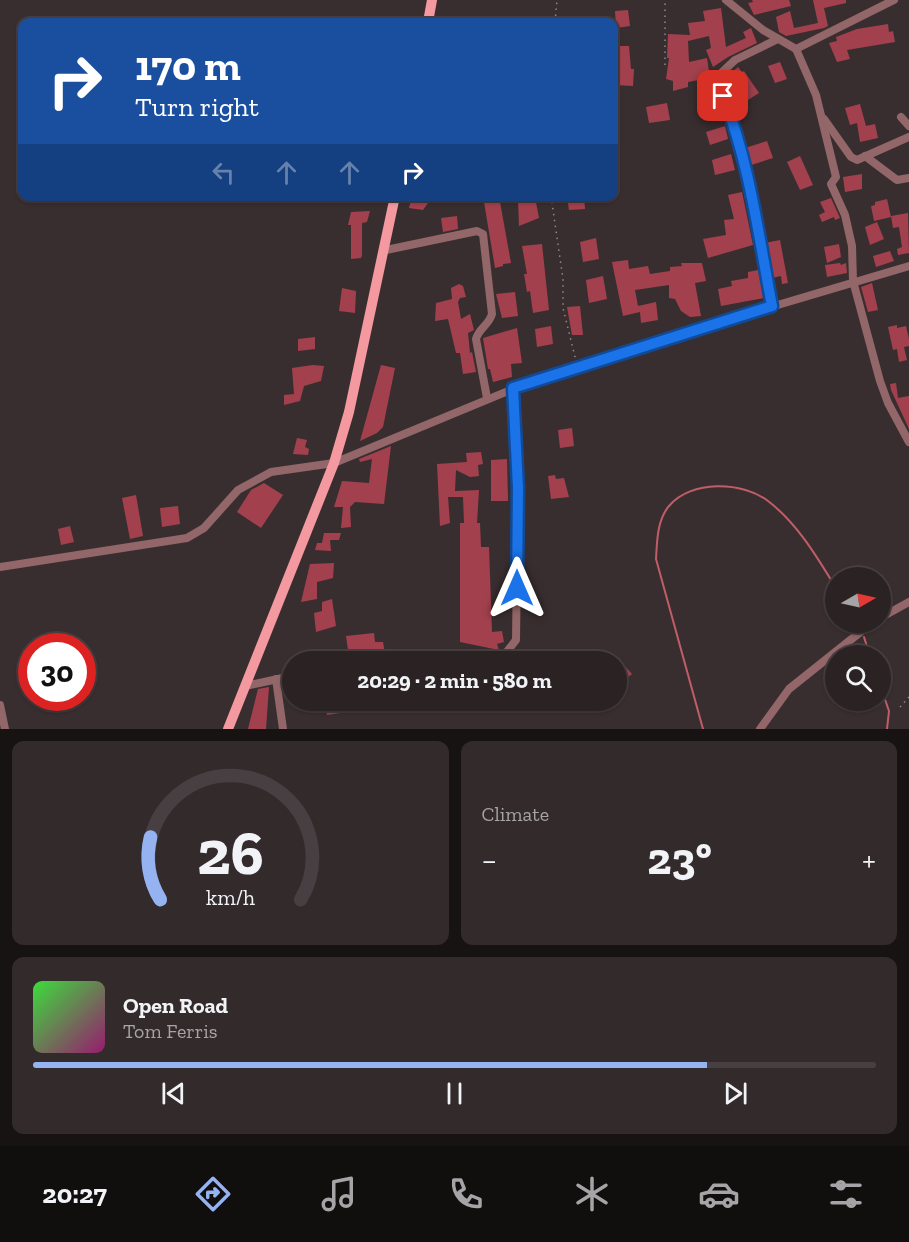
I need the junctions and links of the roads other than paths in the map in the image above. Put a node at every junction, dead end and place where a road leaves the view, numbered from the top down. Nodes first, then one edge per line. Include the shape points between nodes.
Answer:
1 (432, 0) edge
2 (726, 0) edge
3 (889, 1) edge
4 (429, 18) edge
5 (778, 39) junction
6 (796, 49) junction
7 (821, 115) junction
8 (909, 137) edge
9 (865, 156) junction
10 (909, 178) edge
11 (394, 201) edge
12 (386, 250) junction
13 (909, 266) edge
14 (853, 281) junction
15 (772, 306) junction
16 (513, 388) junction
17 (487, 398) junction
18 (905, 427) edge
19 (909, 442) edge
20 (334, 463) junction
21 (0, 567) edge
22 (909, 602) edge
23 (891, 612) edge
24 (859, 633) edge
25 (507, 651) edge
26 (282, 678) edge
27 (276, 679) junction
28 (245, 686) junction
29 (0, 705) edge
30 (5, 729) edge
31 (228, 729) edge
32 (283, 729) edge
33 (760, 729) edge

1 - 4 main road
2 - 5 street
3 - 6 street
5 - 6 street
5 - 15 street via 735,60 716,78 730,113
6 - 7 street
7 - 9 street via 851,157
7 - 14 street via 836,177 831,184 845,215 852,246
8 - 9 street
9 - 10 street via 897,180
11 - 12 main road
12 - 17 street via 477,231 483,234 492,314 476,339
12 - 20 main road
13 - 14 street
14 - 15 street
14 - 18 street via 880,381 888,403
15 - 16 street
16 - 17 street
16 - 25 street via 518,488 516,640
17 - 20 street
18 - 19 street
20 - 21 street via 285,468 257,478 238,490 204,528 187,538
20 - 28 main road
22 - 23 street
24 - 33 street via 789,689
26 - 27 street
27 - 28 street
27 - 32 street
28 - 31 main road
29 - 30 street

